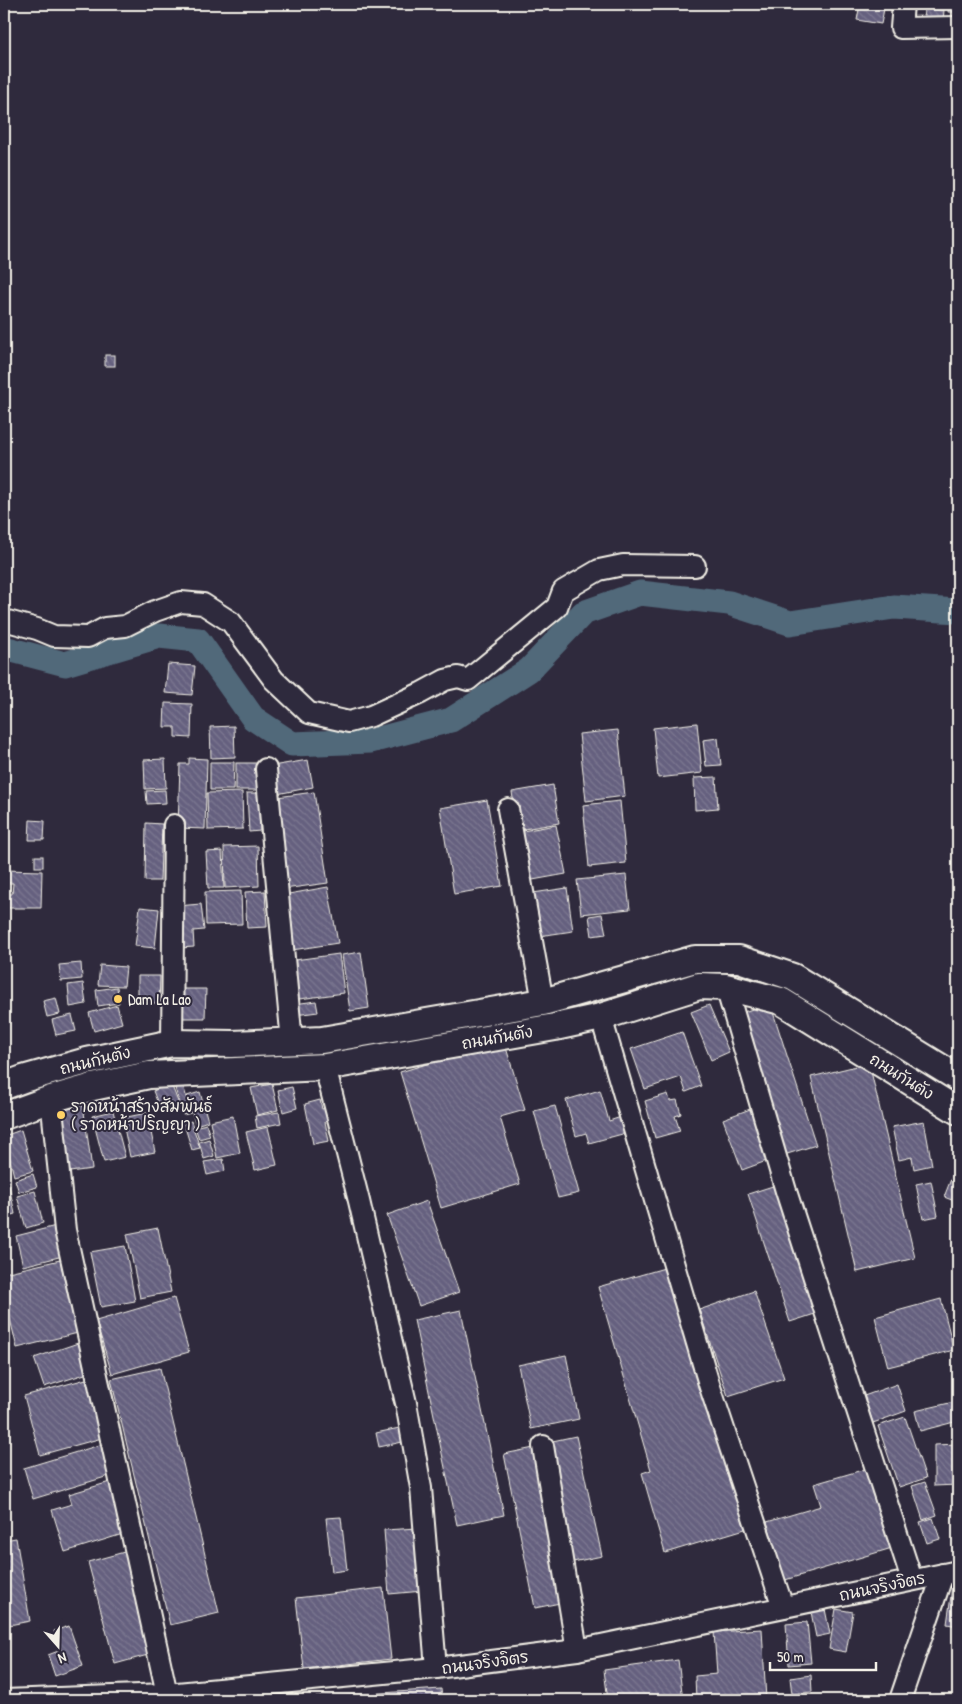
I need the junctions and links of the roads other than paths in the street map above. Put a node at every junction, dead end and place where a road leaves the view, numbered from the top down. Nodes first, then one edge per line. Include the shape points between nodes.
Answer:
1 (903, 4) edge
2 (958, 27) edge
3 (695, 566) dead end
4 (4, 620) edge
5 (266, 769) dead end
6 (508, 809) dead end
7 (174, 826) dead end
8 (764, 967) junction
9 (726, 987) junction
10 (754, 994) junction
11 (543, 1002) junction
12 (496, 1010) junction
13 (601, 1017) junction
14 (501, 1037) junction
15 (292, 1042) junction
16 (172, 1043) junction
17 (256, 1043) junction
18 (325, 1066) junction
19 (256, 1070) junction
20 (958, 1078) edge
21 (10, 1084) edge
22 (51, 1099) junction
23 (958, 1111) edge
24 (15, 1112) edge
25 (543, 1446) dead end
26 (951, 1573) edge
27 (912, 1580) junction
28 (783, 1607) junction
29 (577, 1650) junction
30 (436, 1668) junction
31 (167, 1694) junction
32 (4, 1700) edge
33 (900, 1700) edge

1 - 2 street via 901,28
3 - 4 street via 623,564 599,570 563,591 557,607 468,680 458,677 445,680 370,716 348,722 309,713 274,680 231,622 202,604 181,602 125,626 105,628 88,637 54,636
5 - 15 street
6 - 11 street
7 - 16 street
8 - 10 main road
8 - 11 main road, ถนนกันตัง via 740,959 695,959
8 - 20 main road, ถนนกันตัง via 793,976
9 - 10 main road, ถนนกันตัง
9 - 13 main road, ถนนกันตัง via 699,986
9 - 27 street via 786,1191
10 - 23 main road, ถนนกันตัง via 781,1001
11 - 12 main road, ถนนกันตัง
12 - 14 main road
12 - 15 main road, ถนนกันตัง via 322,1040
13 - 14 main road, ถนนกันตัง
13 - 28 street via 709,1384
14 - 18 main road, ถนนกันตัง
15 - 17 main road, ถนนกันตัง
16 - 17 main road, ถนนกันตัง
16 - 21 main road, ถนนกันตัง via 87,1060
17 - 19 main road
18 - 19 main road, ถนนกันตัง
18 - 30 street via 406,1403 421,1488
19 - 22 main road, ถนนกันตัง via 149,1075
21 - 24 main road
22 - 24 main road, ถนนกันตัง
22 - 31 street via 65,1230
25 - 29 street
26 - 27 street, ถนนจริงจิตร
26 - 33 street
27 - 28 street, ถนนจริงจิตร
28 - 29 street, ถนนจริงจิตร
29 - 30 street, ถนนจริงจิตร
30 - 31 street, ถนนจริงจิตร
31 - 32 street, ถนนจริงจิตร

